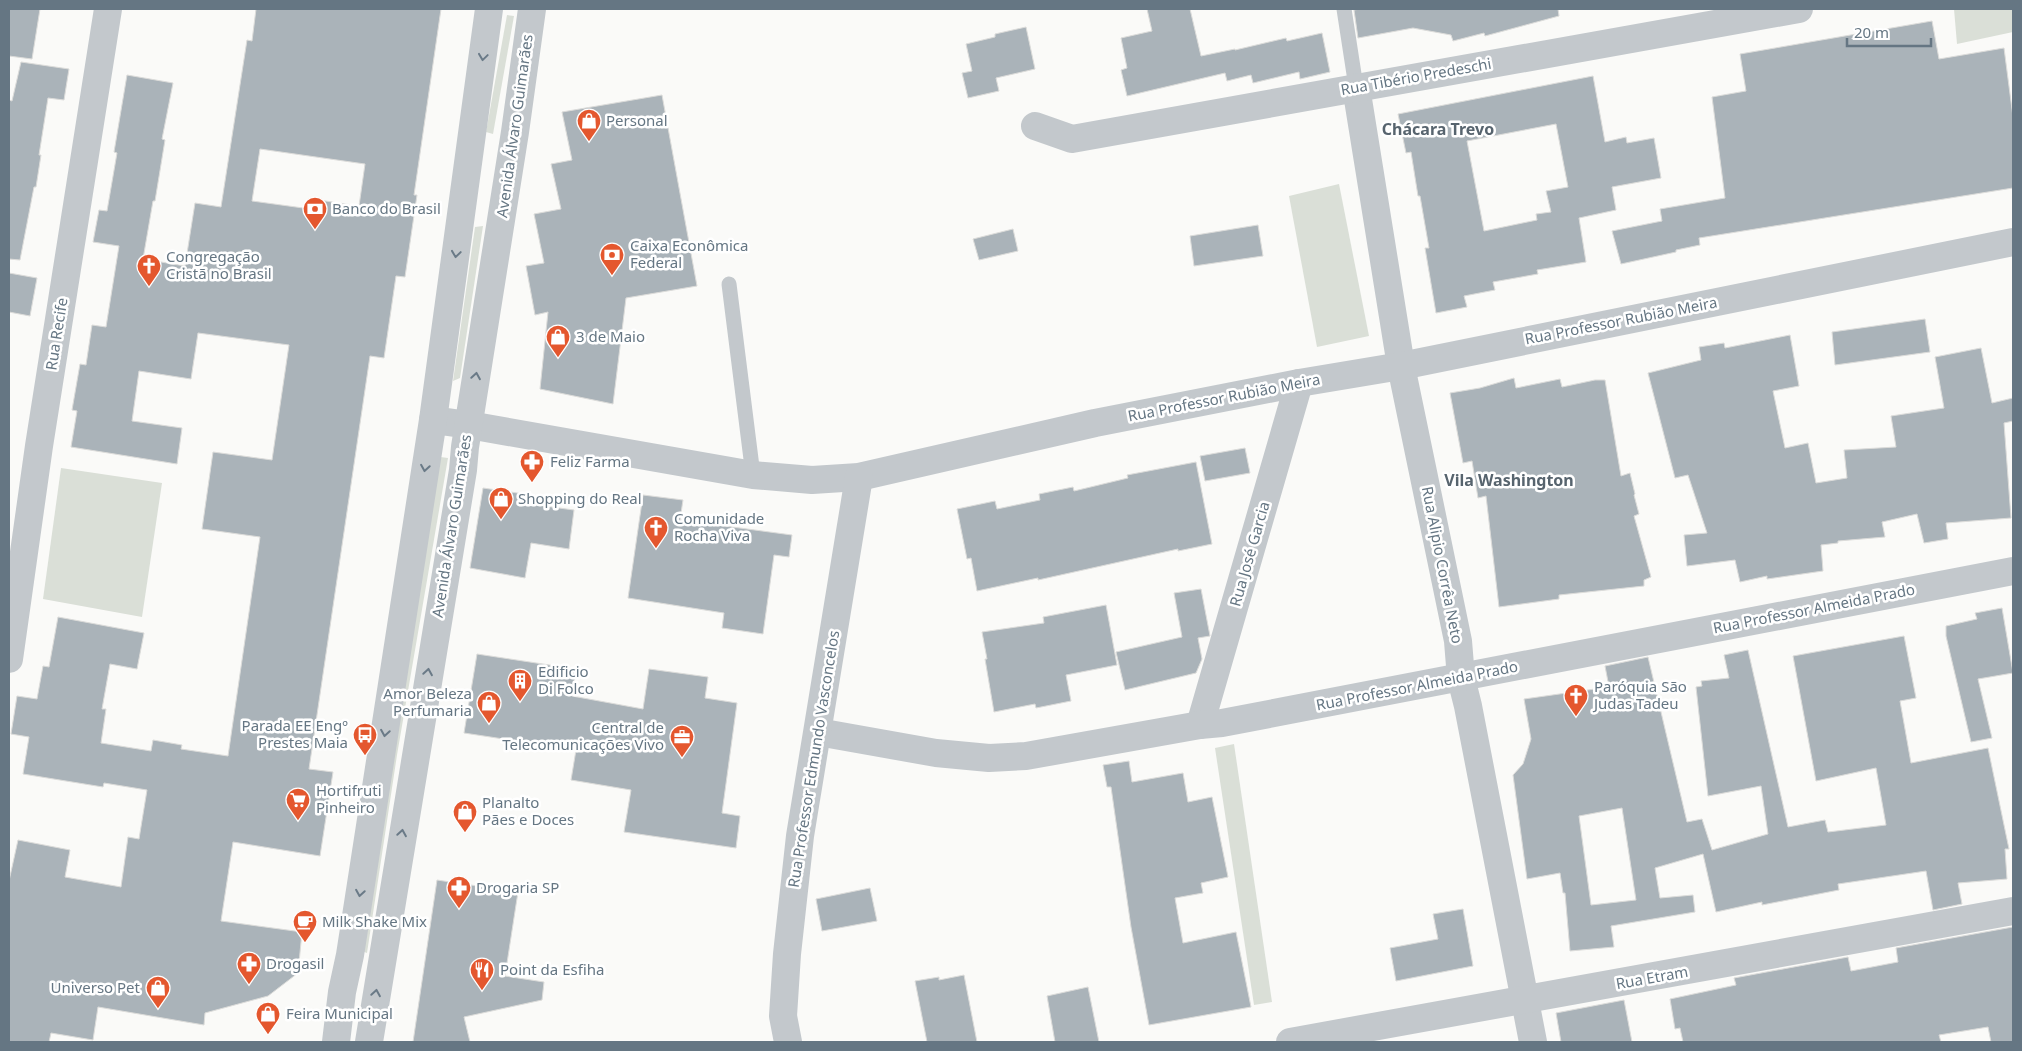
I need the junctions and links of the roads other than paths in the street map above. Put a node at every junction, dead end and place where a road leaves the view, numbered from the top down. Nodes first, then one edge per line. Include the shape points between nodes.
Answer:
1 (108, 9) edge
2 (489, 9) edge
3 (532, 9) edge
4 (1344, 9) edge
5 (1799, 9) edge
6 (1356, 87) junction
7 (1035, 126) dead end
8 (462, 206) junction
9 (502, 211) junction
10 (2013, 242) edge
11 (729, 284) dead end
12 (1401, 366) junction
13 (1299, 383) junction
14 (433, 420) junction
15 (469, 425) junction
16 (753, 475) junction
17 (859, 477) junction
18 (2013, 571) edge
19 (9, 659) edge
20 (1460, 678) junction
21 (1200, 725) junction
22 (818, 732) junction
23 (2013, 911) edge
24 (1526, 1001) junction
25 (336, 1042) edge
26 (366, 1042) edge
27 (788, 1042) edge
28 (1290, 1042) edge
29 (1533, 1042) edge

1 - 19 street, Rua Recife
2 -> 8 street
3 - 9 street, Avenida Álvaro Guimarães
4 - 6 lane
5 - 6 street, Rua Tibério Predeschi
6 - 7 street, Rua Tibério Predeschi via 1072,139
6 - 12 street, Rua Alipio Corrêa Neto
8 - 9 street
8 -> 14 street
15 -> 9 street, Avenida Álvaro Guimarães
10 - 12 street, Rua Professor Rubião Meira
11 - 16 lane
12 - 13 street, Rua Professor Rubião Meira
12 - 20 street, Rua Alipio Corrêa Neto via 1458,641
13 - 17 street, Rua Professor Rubião Meira via 1095,423
13 - 21 street, Rua José Garcia
14 - 15 street, Rua Professor Rubião Meira
14 -> 25 street
15 - 16 street, Rua Professor Rubião Meira
26 -> 15 street, Avenida Álvaro Guimarães
16 - 17 street, Rua Professor Rubião Meira via 812,480
17 - 22 street, Rua Professor Edmundo Vasconcelos
18 - 20 street, Rua Professor Almeida Prado
20 - 21 street, Rua Professor Almeida Prado
20 - 24 street, Rua Alipio Corrêa Neto
21 - 22 street, Rua Professor Almeida Prado via 1026,756 989,758 936,753
22 - 27 street, Rua Professor Edmundo Vasconcelos via 800,836 787,954 783,1016
23 - 24 street, Rua Etram
24 - 28 street, Rua Etram
24 - 29 street, Rua Alipio Corrêa Neto

